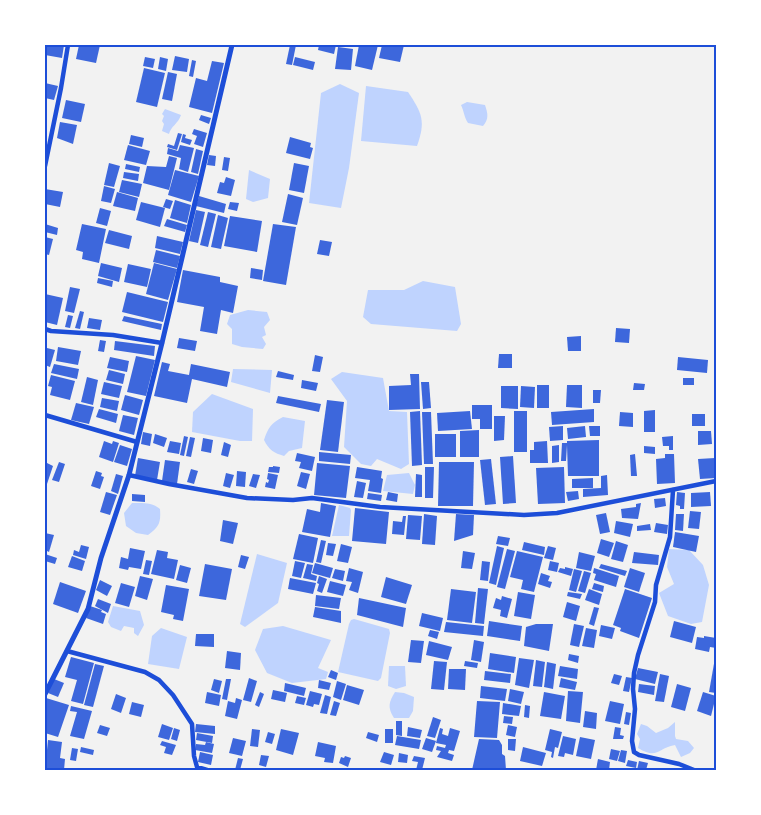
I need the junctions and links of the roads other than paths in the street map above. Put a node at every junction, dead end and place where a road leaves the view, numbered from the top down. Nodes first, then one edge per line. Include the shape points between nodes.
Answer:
1 (68, 45) edge
2 (232, 45) edge
3 (45, 166) edge
4 (45, 329) edge
5 (162, 343) junction
6 (45, 415) edge
7 (137, 442) junction
8 (129, 475) junction
9 (716, 481) edge
10 (673, 490) junction
11 (67, 651) junction
12 (45, 694) edge
13 (207, 770) edge
14 (694, 770) edge

1 - 3 street
2 - 5 street
4 - 5 street
5 - 7 street
6 - 7 street
7 - 8 street
8 - 10 street via 247,498 312,498 380,507 524,515 557,513
8 - 11 street via 88,609
9 - 10 street
10 - 14 street via 672,529 656,585 656,602 634,673 632,741 634,752 639,755
11 - 12 street
11 - 13 street via 146,672 160,680 192,724 197,768

